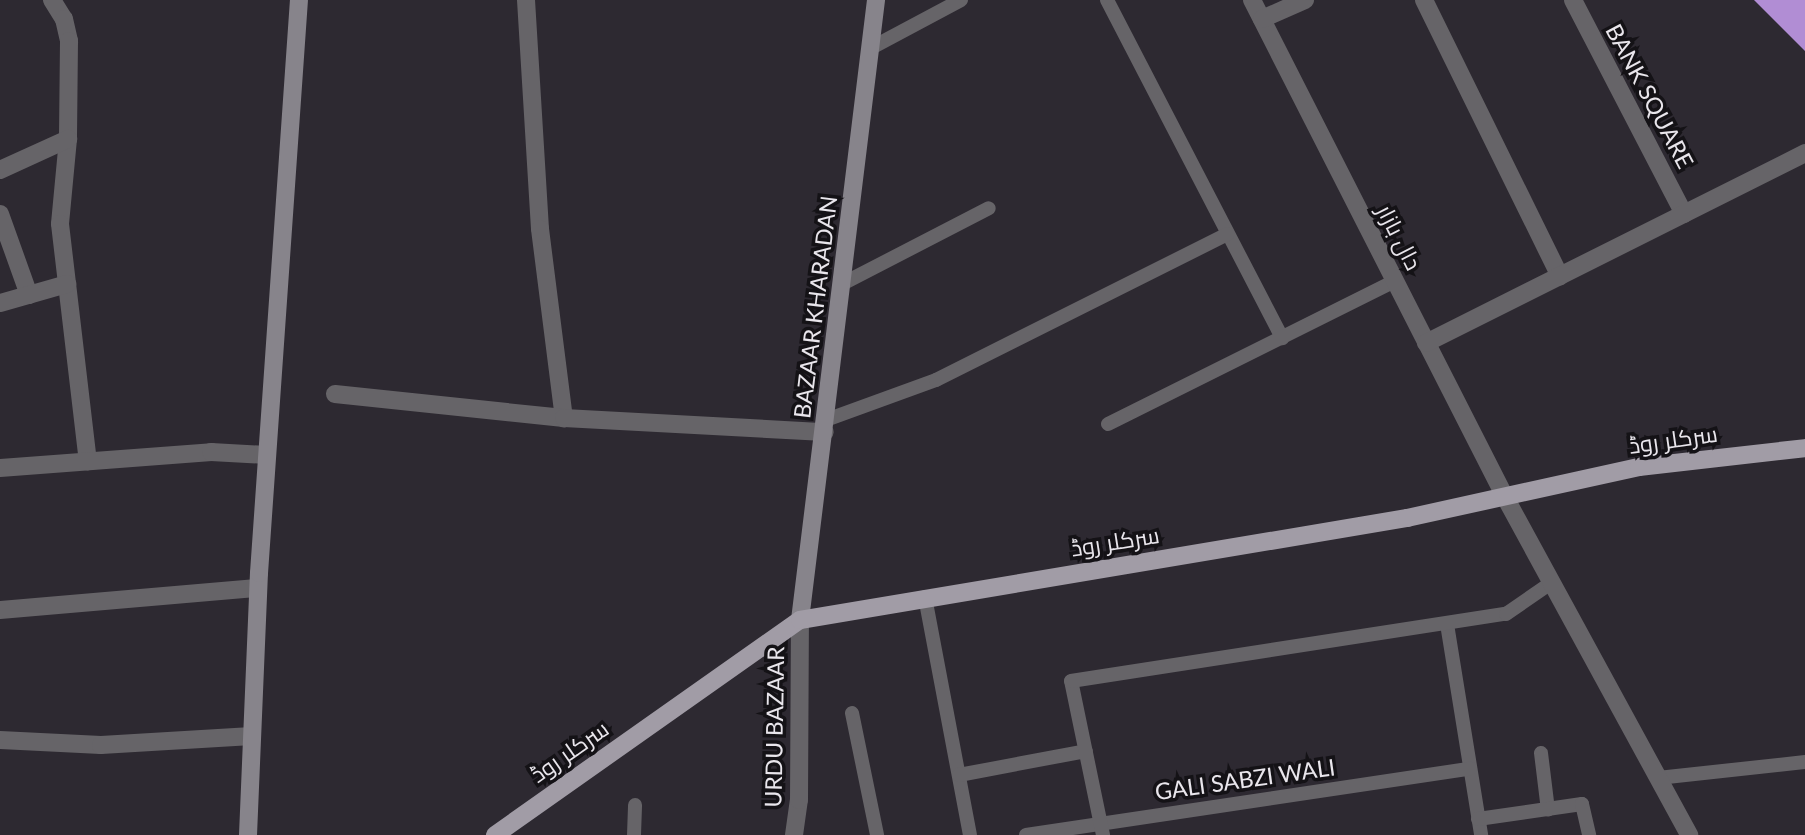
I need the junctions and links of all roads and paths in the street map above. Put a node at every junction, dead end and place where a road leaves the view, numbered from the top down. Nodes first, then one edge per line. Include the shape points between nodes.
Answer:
1 (52, 0) edge
2 (299, 0) edge
3 (526, 0) edge
4 (876, 0) edge
5 (961, 0) edge
6 (1107, 0) edge
7 (1252, 0) edge
8 (1305, 0) edge
9 (1424, 0) edge
10 (1573, 0) edge
11 (1262, 19) junction
12 (870, 48) junction
13 (68, 139) junction
14 (1805, 153) edge
15 (0, 170) edge
16 (989, 208) dead end
17 (0, 214) edge
18 (1684, 214) junction
19 (1228, 234) junction
20 (1560, 276) junction
21 (1395, 281) junction
22 (67, 284) junction
23 (842, 284) junction
24 (29, 295) junction
25 (0, 303) edge
26 (1282, 338) junction
27 (1426, 343) junction
28 (335, 394) dead end
29 (564, 418) junction
30 (1108, 424) dead end
31 (825, 426) junction
32 (1805, 448) edge
33 (267, 455) junction
34 (88, 461) junction
35 (0, 468) edge
36 (1504, 497) junction
37 (1552, 583) junction
38 (258, 588) junction
39 (925, 597) junction
40 (0, 610) edge
41 (800, 620) junction
42 (1447, 624) junction
43 (852, 713) dead end
44 (252, 736) junction
45 (0, 740) edge
46 (1086, 751) junction
47 (1541, 753) dead end
48 (1805, 762) edge
49 (1470, 769) junction
50 (959, 775) junction
51 (1658, 778) junction
52 (635, 805) dead end
53 (1548, 810) junction
54 (1478, 819) junction
55 (1102, 829) edge
56 (247, 835) edge
57 (495, 835) edge
58 (634, 835) edge
59 (794, 835) edge
60 (877, 835) edge
61 (970, 835) edge
62 (1026, 835) edge
63 (1481, 835) edge
64 (1589, 835) edge
65 (1689, 835) edge

1 - 13 street via 64,19 69,41
2 - 33 street
3 - 29 street via 540,229
4 - 12 street, BAZAAR KHARADAN
5 - 12 lane
6 - 19 lane
7 - 11 street, دال بازار
8 - 11 street
9 - 20 street
10 - 18 street, BANK SQUARE
11 - 21 street, دال بازار
12 - 23 street, BAZAAR KHARADAN
13 - 15 street
13 - 22 street via 60,224
14 - 18 street
16 - 23 lane
17 - 24 street
18 - 20 street
19 - 26 lane
19 - 31 lane via 936,380
20 - 27 street
21 - 26 lane
21 - 27 street, دال بازار
22 - 24 street
22 - 34 street
23 - 31 street, BAZAAR KHARADAN
24 - 25 street
26 - 30 lane
27 - 36 street, دال بازار
28 - 29 street
29 - 31 street
31 - 41 street, BAZAAR KHARADAN
32 - 36 main road, سرکلر روڈ via 1639,467
33 - 34 street via 211,452
33 - 38 street
34 - 35 street
36 - 37 street, دال بازار
36 - 39 main road, سرکلر روڈ via 1407,518
37 - 42 lane via 1506,614
37 - 51 street, دال بازار
38 - 40 street
38 - 44 street
39 - 41 main road, سرکلر روڈ
39 - 50 lane
41 - 57 main road, سرکلر روڈ
41 - 59 street, URDU BAZAAR via 799,800
42 - 46 lane via 1072,681
42 - 49 lane
43 - 60 lane
44 - 45 street via 101,745
44 - 56 street
46 - 50 lane
46 - 55 lane
47 - 53 lane
48 - 51 lane
49 - 54 lane
49 - 55 lane, GALI SABZI WALI
50 - 61 lane
51 - 65 street, دال بازار
52 - 58 lane
53 - 54 lane
53 - 64 lane via 1583,804
54 - 63 lane
55 - 62 lane, GALI SABZI WALI

